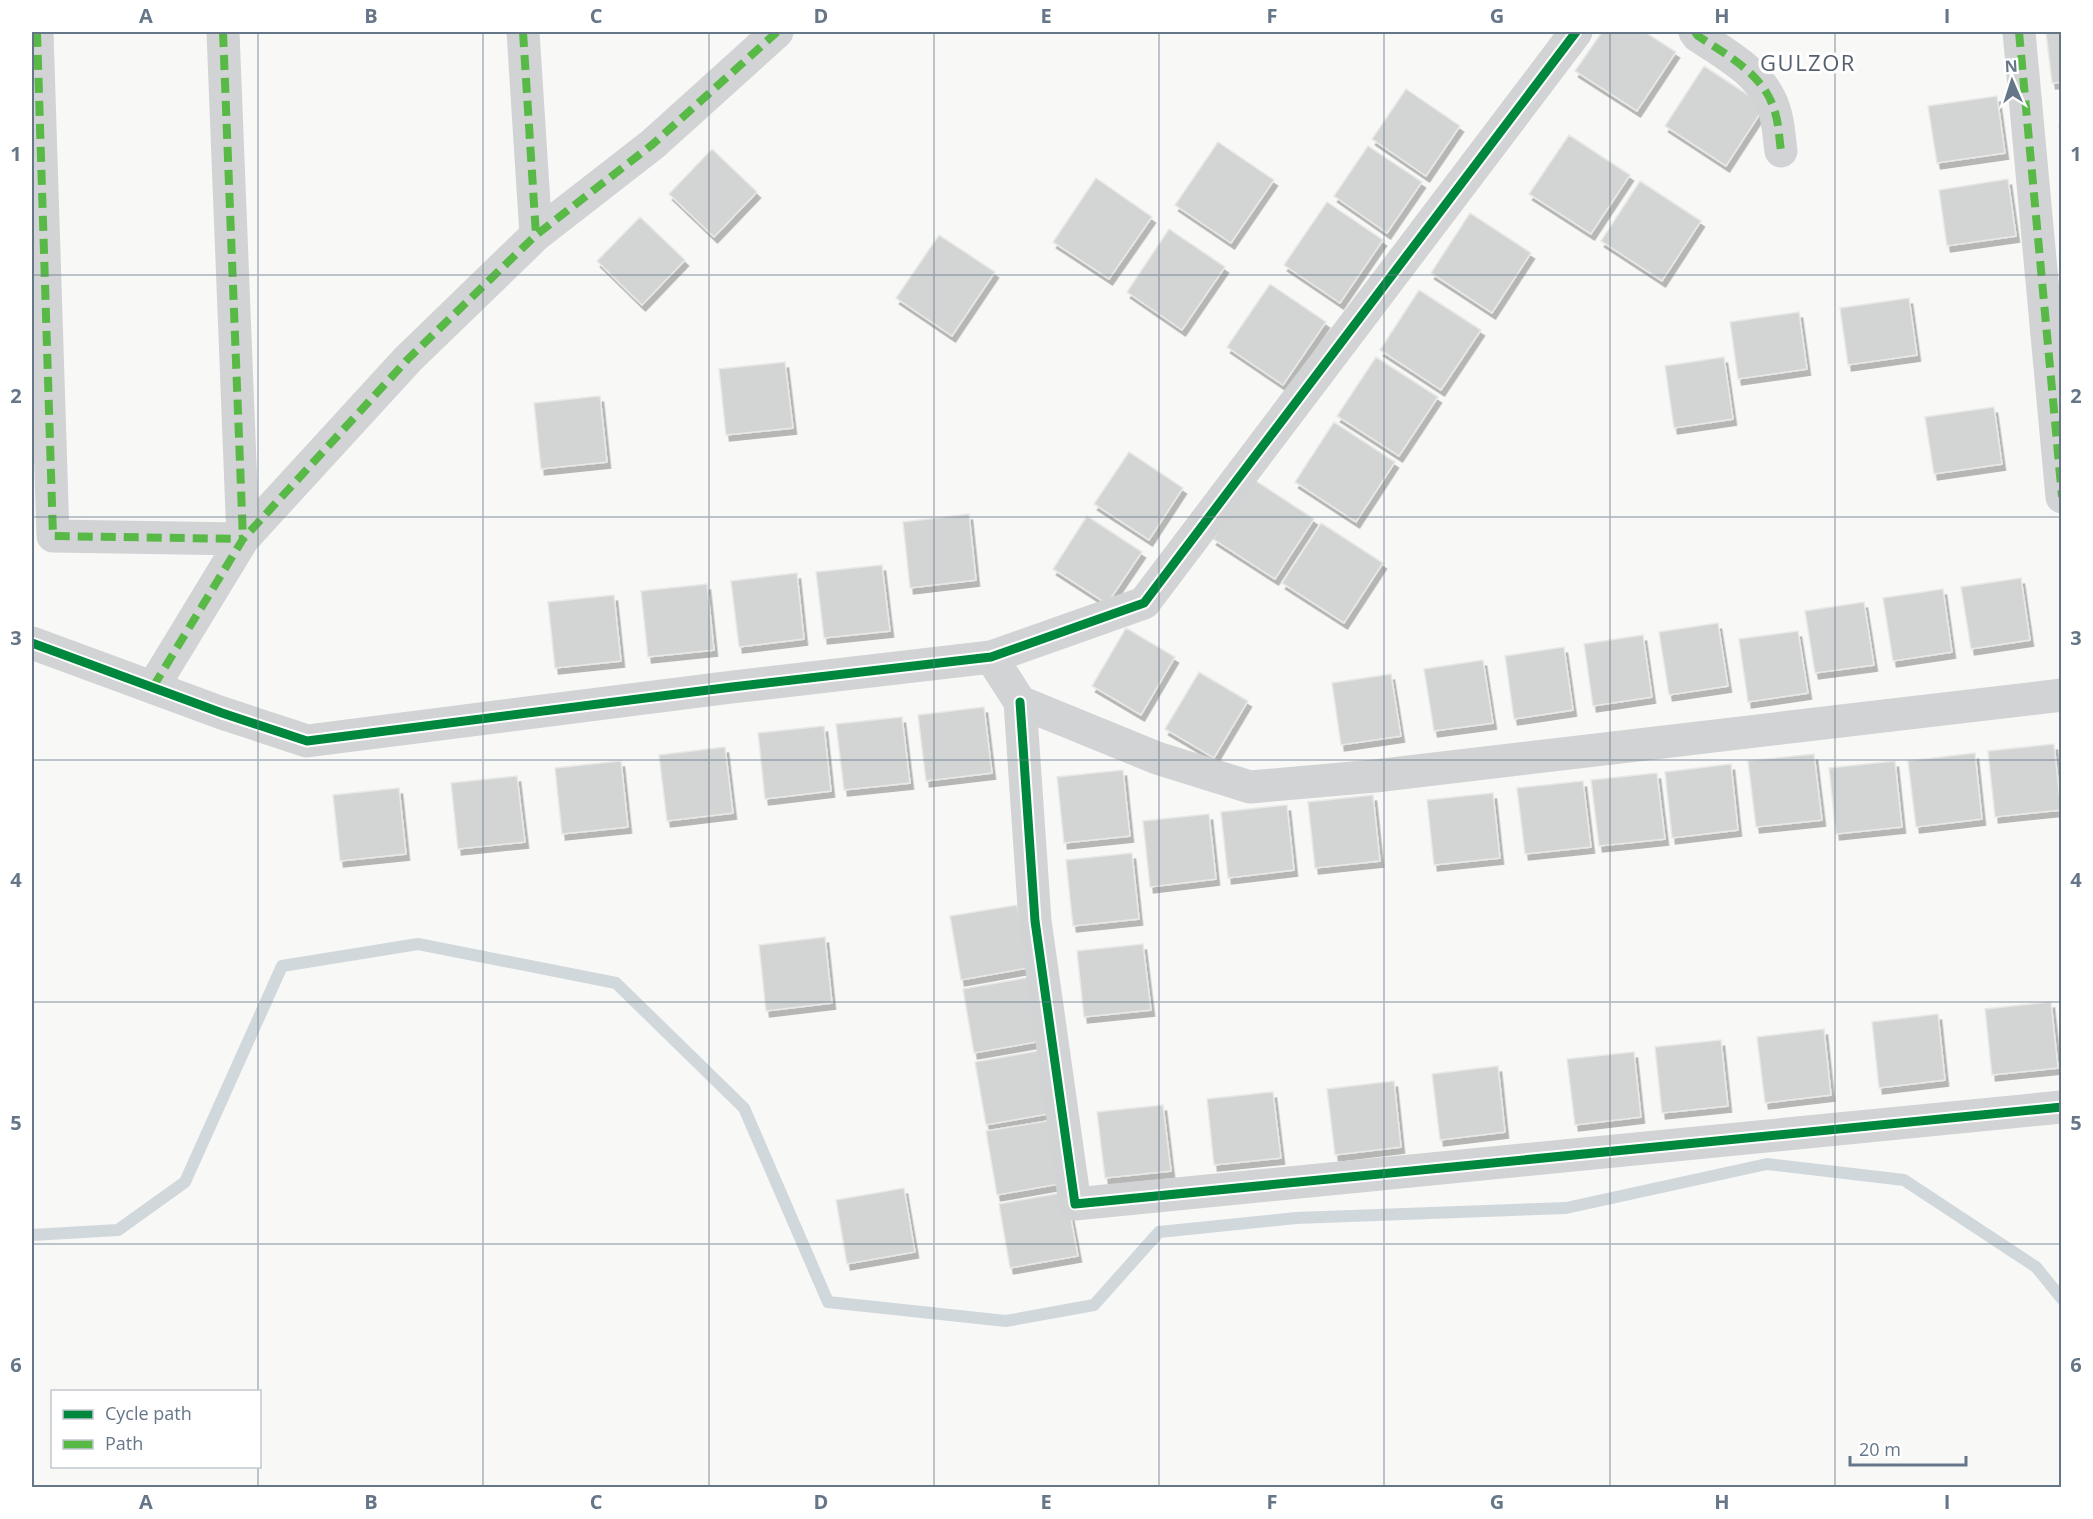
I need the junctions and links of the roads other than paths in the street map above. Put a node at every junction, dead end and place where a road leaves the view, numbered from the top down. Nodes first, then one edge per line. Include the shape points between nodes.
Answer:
1 (37, 32) edge
2 (223, 32) edge
3 (523, 32) edge
4 (777, 32) edge
5 (1576, 32) edge
6 (1695, 32) edge
7 (2019, 32) edge
8 (1781, 151) dead end
9 (536, 235) junction
10 (2061, 497) edge
11 (243, 539) junction
12 (32, 643) edge
13 (991, 657) junction
14 (153, 687) junction
15 (2061, 695) edge
16 (1020, 702) junction
17 (2061, 1107) edge

1 - 11 street via 53,536
2 - 11 street
3 - 9 street
4 - 9 street via 653,144
5 - 13 street via 1144,603
6 - 8 street via 1750,72 1762,87 1774,109
7 - 10 street
9 - 11 street via 408,359
11 - 14 street
12 - 14 street
13 - 14 street via 307,741
13 - 16 street
15 - 16 street via 1251,788 1157,758
16 - 17 street via 1035,921 1075,1204

